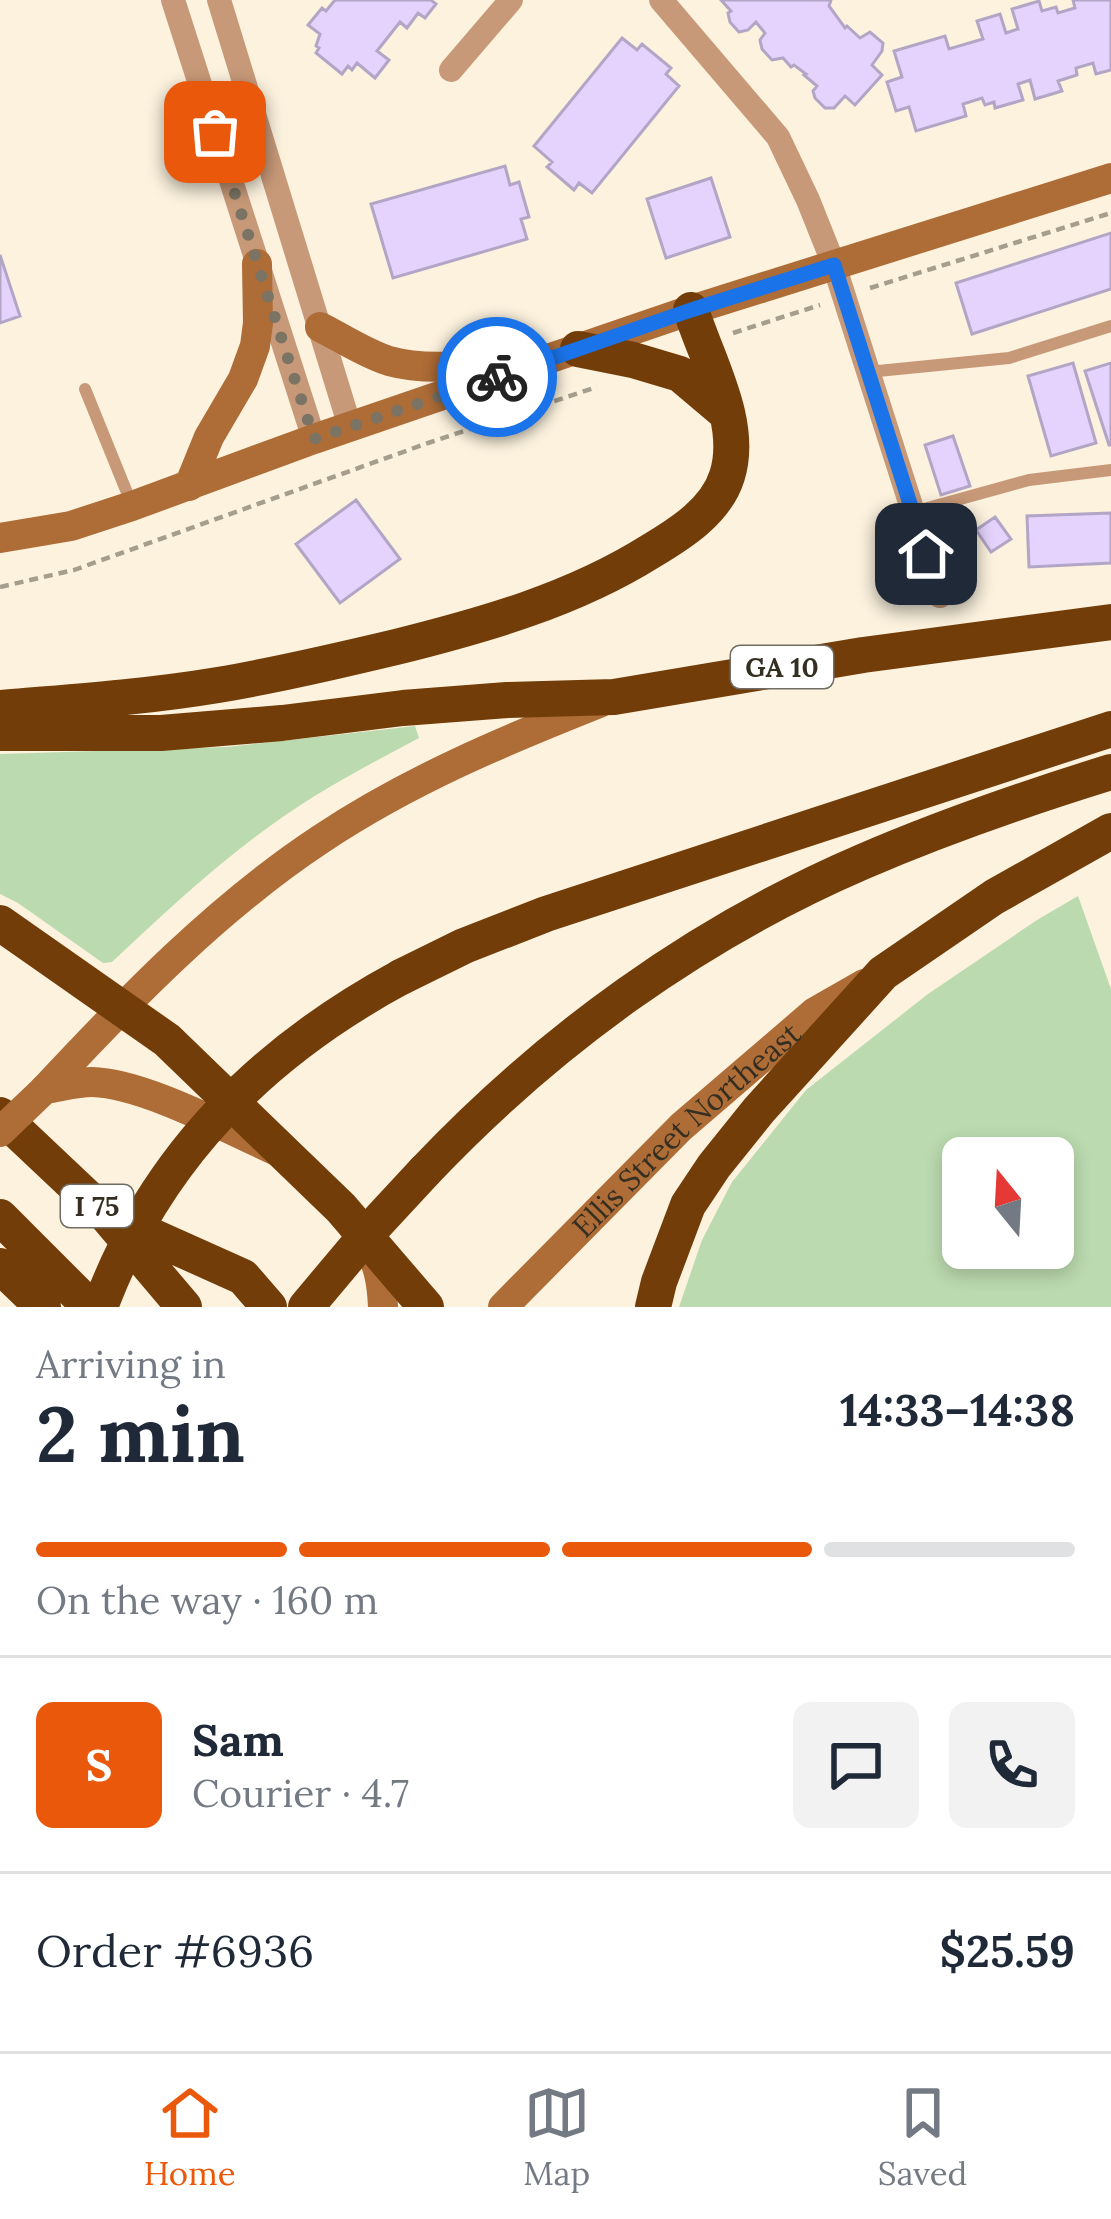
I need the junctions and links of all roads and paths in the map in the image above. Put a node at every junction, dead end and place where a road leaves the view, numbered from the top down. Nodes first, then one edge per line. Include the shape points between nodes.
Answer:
1 (173, 0) edge
2 (220, 0) edge
3 (511, 0) edge
4 (661, 0) edge
5 (451, 70) dead end
6 (1111, 178) edge
7 (1111, 213) edge
8 (257, 264) junction
9 (834, 265) junction
10 (863, 290) dead end
11 (819, 306) dead end
12 (691, 310) junction
13 (1111, 326) edge
14 (320, 327) junction
15 (719, 338) dead end
16 (571, 351) junction
17 (867, 373) junction
18 (604, 385) dead end
19 (85, 389) dead end
20 (730, 416) junction
21 (350, 427) junction
22 (314, 439) junction
23 (1111, 470) edge
24 (189, 486) junction
25 (132, 506) junction
26 (913, 512) junction
27 (0, 538) edge
28 (0, 587) edge
29 (940, 596) dead end
30 (1111, 622) edge
31 (614, 697) junction
32 (0, 708) edge
33 (1111, 729) edge
34 (0, 733) edge
35 (1111, 772) edge
36 (1111, 831) edge
37 (0, 923) edge
38 (883, 973) junction
39 (122, 1010) junction
40 (79, 1073) junction
41 (0, 1115) edge
42 (0, 1132) edge
43 (288, 1156) junction
44 (107, 1216) junction
45 (0, 1217) edge
46 (350, 1219) junction
47 (0, 1266) edge
48 (43, 1307) edge
49 (90, 1307) edge
50 (100, 1307) edge
51 (184, 1307) edge
52 (269, 1307) edge
53 (306, 1307) edge
54 (383, 1307) edge
55 (426, 1307) edge
56 (503, 1307) edge
57 (653, 1307) edge

1 - 8 street
2 - 14 street
3 - 5 street
4 - 9 street via 778,137
6 - 9 main road
7 - 10 path
8 - 22 street
8 - 24 main road via 255,346
9 - 12 main road
9 - 17 street
11 - 15 path
12 - 16 main road
12 - 20 highway
13 - 17 lane via 1010,358
14 - 16 main road via 407,364
14 - 21 street
16 - 20 highway via 680,374
16 - 21 main road
17 - 26 street
18 - 28 path via 74,569
19 - 25 lane
20 - 32 highway via 733,455 713,502 663,544 574,593 297,671
21 - 22 main road
22 - 24 main road
23 - 26 lane via 1029,480
24 - 25 main road
25 - 27 main road
26 - 29 street
30 - 31 highway, GA 10
31 - 34 highway via 161,733
31 - 39 main road via 451,765 317,841 207,927
33 - 50 highway, bridge via 546,914 350,1004 271,1062 168,1176
35 - 53 highway, bridge via 859,863 652,978 498,1099
36 - 38 highway
37 - 39 highway
38 - 56 main road, Ellis Street Northeast via 815,1012 740,1074
38 - 57 highway via 759,1110 688,1205
39 - 40 main road
39 - 43 highway via 166,1040
40 - 42 main road, bridge via 45,1089
40 - 43 main road
41 - 44 highway, I 75
43 - 46 highway
44 - 51 highway, I 75
44 - 52 highway via 243,1277
45 - 49 highway
46 - 54 main road via 375,1257
46 - 55 highway
47 - 48 highway

